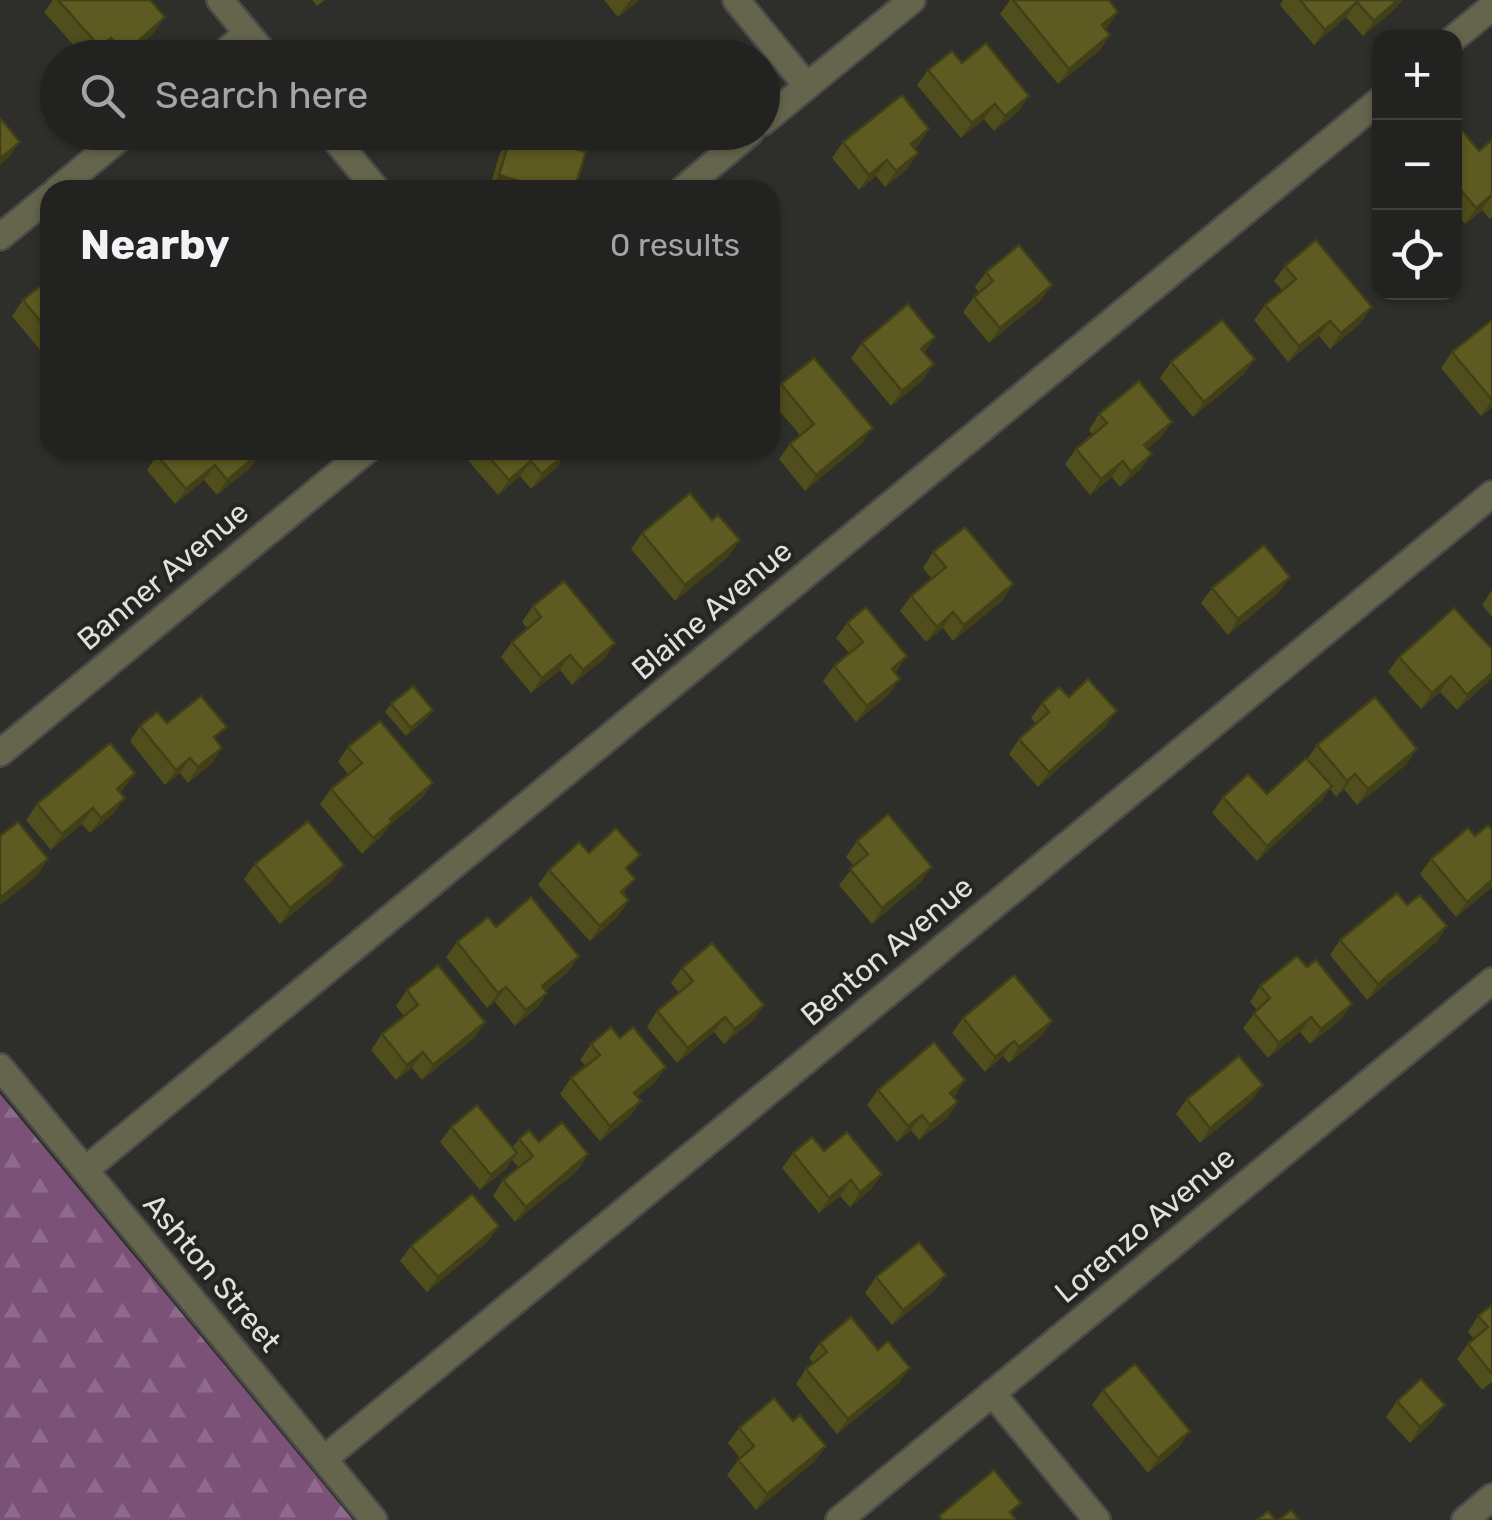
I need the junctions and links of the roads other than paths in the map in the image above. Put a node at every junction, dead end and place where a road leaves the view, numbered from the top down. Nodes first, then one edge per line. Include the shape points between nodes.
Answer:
1 (220, 0) edge
2 (736, 0) edge
3 (912, 0) edge
4 (1492, 8) edge
5 (1462, 32) edge
6 (247, 33) junction
7 (239, 40) edge
8 (253, 40) edge
9 (769, 40) edge
10 (780, 53) edge
11 (807, 86) junction
12 (1372, 107) edge
13 (780, 108) edge
14 (105, 150) edge
15 (345, 150) edge
16 (730, 150) edge
17 (69, 180) edge
18 (369, 180) edge
19 (694, 180) edge
20 (40, 204) edge
21 (0, 237) edge
22 (355, 460) edge
23 (1492, 494) edge
24 (0, 753) edge
25 (1492, 981) edge
26 (0, 1066) edge
27 (85, 1170) junction
28 (992, 1394) junction
29 (324, 1459) junction
30 (1492, 1497) edge
31 (374, 1520) edge
32 (839, 1520) edge
33 (1097, 1520) edge
34 (1464, 1520) edge

1 - 6 street
2 - 9 street
3 - 11 street
4 - 5 street
6 - 7 street
6 - 8 street
10 - 11 street
11 - 13 street
12 - 27 street, Blaine Avenue
14 - 17 street
15 - 18 street
16 - 19 street
20 - 21 street
22 - 24 street, Banner Avenue
23 - 29 street, Benton Avenue
25 - 28 street, Lorenzo Avenue
26 - 27 street, Ashton Street
27 - 29 street, Ashton Street
28 - 32 street, Lorenzo Avenue
28 - 33 street
29 - 31 street, Ashton Street
30 - 34 street

